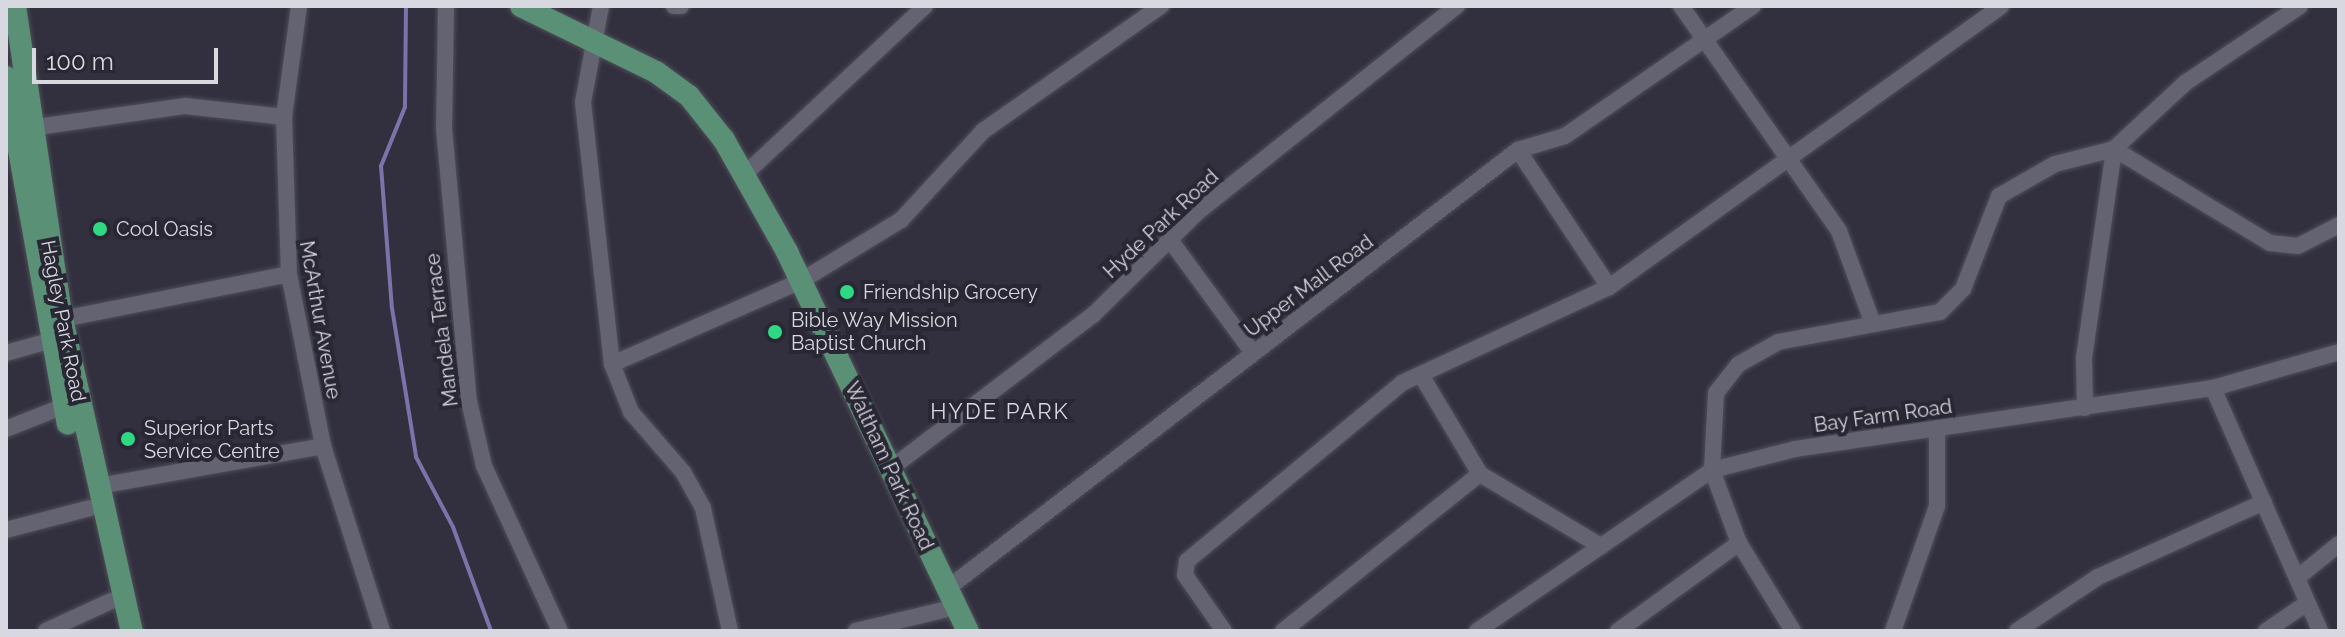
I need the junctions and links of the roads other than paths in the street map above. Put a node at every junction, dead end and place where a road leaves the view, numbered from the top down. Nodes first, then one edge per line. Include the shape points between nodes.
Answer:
1 (15, 6) edge
2 (299, 6) edge
3 (446, 6) edge
4 (521, 6) edge
5 (601, 6) edge
6 (674, 6) edge
7 (681, 6) edge
8 (925, 6) edge
9 (1161, 6) edge
10 (1457, 6) edge
11 (1681, 6) edge
12 (1753, 6) edge
13 (2001, 6) edge
14 (2300, 6) edge
15 (596, 38) junction
16 (1709, 41) junction
17 (6, 77) edge
18 (284, 117) junction
19 (30, 128) junction
20 (2114, 149) junction
21 (1518, 150) junction
22 (1791, 154) junction
23 (745, 174) junction
24 (2339, 225) edge
25 (1170, 240) junction
26 (289, 274) junction
27 (801, 281) junction
28 (1609, 287) junction
29 (62, 319) junction
30 (1873, 324) junction
31 (49, 341) junction
32 (2339, 352) edge
33 (6, 353) edge
34 (1253, 353) junction
35 (612, 364) junction
36 (1421, 375) junction
37 (2213, 388) junction
38 (64, 406) junction
39 (2085, 408) junction
40 (1937, 428) junction
41 (6, 429) edge
42 (323, 446) junction
43 (890, 469) junction
44 (1712, 470) junction
45 (1480, 474) junction
46 (99, 486) junction
47 (2264, 502) junction
48 (90, 508) junction
49 (6, 530) edge
50 (1739, 543) junction
51 (2339, 544) edge
52 (1601, 546) junction
53 (2297, 578) junction
54 (952, 597) junction
55 (111, 601) junction
56 (2307, 603) junction
57 (46, 631) edge
58 (118, 631) edge
59 (132, 631) edge
60 (382, 631) edge
61 (560, 631) edge
62 (730, 631) edge
63 (856, 631) edge
64 (968, 631) edge
65 (1224, 631) edge
66 (1283, 631) edge
67 (1477, 631) edge
68 (1618, 631) edge
69 (1793, 631) edge
70 (1893, 631) edge
71 (2017, 631) edge
72 (2266, 631) edge
73 (2320, 631) edge

1 - 19 main road, Hagley Park Road
2 - 18 street, McArthur Avenue
3 - 61 street, Mandela Terrace via 444,128 469,401 484,466
4 - 15 main road, Waltham Park Road
5 - 15 street
6 - 7 street
8 - 23 street
9 - 27 street via 983,131 901,220
10 - 25 street, Hyde Park Road
11 - 16 street
12 - 16 street, Upper Mall Road
13 - 22 street
14 - 20 street via 2185,83
15 - 23 main road, Waltham Park Road via 689,96
15 - 35 street via 583,102
16 - 21 street, Upper Mall Road via 1565,136
16 - 22 street
17 - 31 main road, Hagley Park Road
18 - 19 street via 185,106
18 - 26 street, McArthur Avenue
19 - 29 main road, Hagley Park Road
20 - 24 street via 2270,243 2298,246
20 - 30 street via 2055,164 1999,196 1954,303 1940,312
20 - 39 street via 2084,358
21 - 28 street
21 - 34 street, Upper Mall Road
22 - 28 street
22 - 30 street via 1839,231
23 - 27 main road, Waltham Park Road
25 - 34 street
25 - 43 street, Hyde Park Road via 1093,315
26 - 29 street
26 - 42 street, McArthur Avenue
27 - 35 street
27 - 43 main road, Waltham Park Road
28 - 36 street
29 - 46 main road, Hagley Park Road
30 - 44 street via 1778,342 1739,364 1716,393
31 - 33 street
31 - 38 main road, Hagley Park Road
32 - 37 street, Bay Farm Road
34 - 54 street, Upper Mall Road
35 - 62 street via 631,412 683,472 703,508
36 - 45 street
36 - 65 street via 1187,561 1185,575
37 - 39 street, Bay Farm Road
37 - 47 street
38 - 41 street
38 - 48 main road, Hagley Park Road
39 - 40 street, Bay Farm Road
40 - 44 street, Bay Farm Road
40 - 70 street via 1937,506
42 - 46 street
42 - 60 street, McArthur Avenue
43 - 54 main road, Waltham Park Road
44 - 50 street
44 - 52 street, Bay Farm Road
45 - 52 street
45 - 66 street
46 - 59 main road, Hagley Park Road
47 - 53 street
47 - 71 street via 2098,577
48 - 49 street
48 - 55 main road, Hagley Park Road
50 - 68 street
50 - 69 street
51 - 53 street
52 - 67 street, Bay Farm Road
53 - 56 street
54 - 63 street
54 - 64 main road, Waltham Park Road
55 - 57 street
55 - 58 main road, Hagley Park Road
56 - 72 street
56 - 73 street

